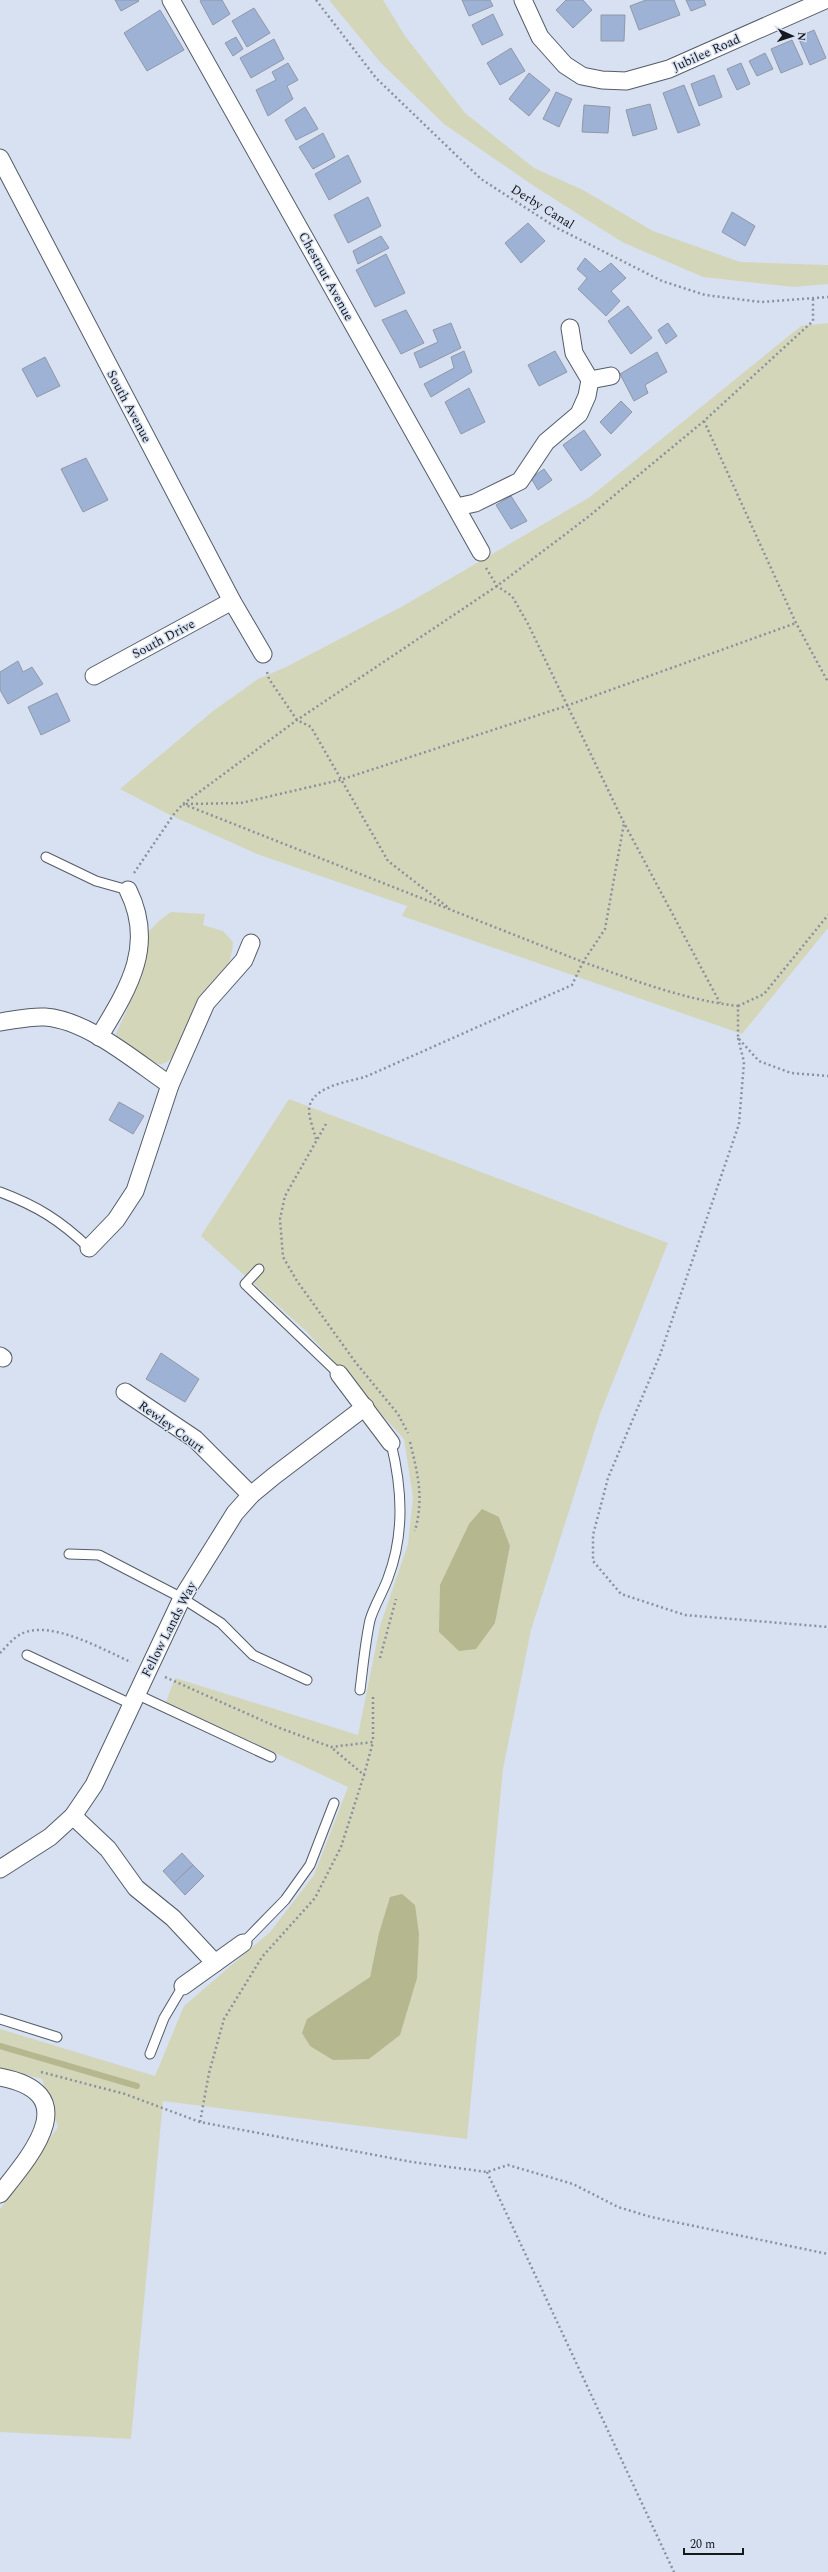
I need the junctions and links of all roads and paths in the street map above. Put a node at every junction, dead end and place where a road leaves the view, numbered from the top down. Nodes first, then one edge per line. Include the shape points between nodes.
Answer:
1 (171, 0) edge
2 (316, 0) edge
3 (523, 0) edge
4 (825, 0) edge
5 (0, 158) edge
6 (828, 297) edge
7 (813, 299) junction
8 (570, 328) dead end
9 (610, 376) dead end
10 (590, 380) junction
11 (704, 421) junction
12 (457, 507) junction
13 (482, 552) joint
14 (497, 586) junction
15 (232, 601) junction
16 (796, 624) junction
17 (263, 654) joint
18 (94, 676) dead end
19 (828, 682) edge
20 (566, 706) junction
21 (297, 720) junction
22 (340, 780) junction
23 (183, 804) junction
24 (624, 823) junction
25 (46, 857) dead end
26 (126, 890) junction
27 (453, 911) junction
28 (828, 915) edge
29 (251, 943) dead end
30 (583, 962) junction
31 (721, 1004) junction
32 (738, 1006) junction
33 (0, 1022) edge
34 (99, 1037) junction
35 (738, 1038) junction
36 (828, 1076) edge
37 (170, 1085) junction
38 (316, 1140) dead end
39 (0, 1192) edge
40 (89, 1248) joint
41 (258, 1269) dead end
42 (339, 1374) joint
43 (125, 1392) dead end
44 (364, 1408) junction
45 (391, 1443) joint
46 (251, 1495) junction
47 (68, 1554) dead end
48 (182, 1598) junction
49 (828, 1627) edge
50 (0, 1653) edge
51 (27, 1655) dead end
52 (147, 1668) junction
53 (307, 1680) dead end
54 (360, 1690) dead end
55 (134, 1699) junction
56 (331, 1747) junction
57 (271, 1757) dead end
58 (334, 1803) dead end
59 (73, 1816) junction
60 (0, 1869) edge
61 (243, 1943) joint
62 (215, 1963) junction
63 (183, 1986) joint
64 (0, 2018) edge
65 (224, 2020) dead end
66 (57, 2037) dead end
67 (150, 2054) dead end
68 (40, 2072) dead end
69 (0, 2077) edge
70 (200, 2122) junction
71 (487, 2172) junction
72 (0, 2194) edge
73 (828, 2254) edge
74 (674, 2572) edge

1 - 12 street, Chestnut Avenue
2 - 7 path, Derby Canal via 376,78 476,174 557,228 662,281 705,295 761,302
3 - 4 street, Jubilee Road via 540,37 565,65 582,76 626,81 656,73
5 - 15 street, South Avenue
6 - 7 path, Derby Canal
7 - 11 path via 813,321
8 - 10 street via 574,353
9 - 10 street
10 - 12 street via 587,396 579,414 546,442 520,481 475,503
11 - 14 path via 588,517
11 - 16 path
12 - 13 street, Chestnut Avenue
13 - 14 path via 486,568
14 - 20 path via 512,596
14 - 21 path
15 - 17 street, South Avenue
15 - 18 street, South Drive
16 - 19 path
16 - 20 path
17 - 21 path via 269,679
20 - 22 path
20 - 24 path
21 - 22 path via 311,727
21 - 23 path
22 - 23 path via 241,803
22 - 27 path via 388,861
23 - 26 path
23 - 27 path
24 - 30 path via 605,929
24 - 31 path
25 - 26 lane via 96,881
26 - 34 street via 135,904 139,920 140,949 126,993
27 - 30 path
28 - 32 path via 764,994
29 - 37 street via 236,970 206,1003
30 - 31 path via 638,982
30 - 38 path via 572,985 565,989 365,1077 336,1085 317,1094 311,1102 309,1112
31 - 32 path
32 - 35 path
33 - 34 street via 46,1017 74,1024
34 - 37 street
35 - 36 path via 759,1061 791,1073
35 - 49 path via 744,1062 739,1124 660,1355 608,1478 593,1535 594,1561 621,1594 685,1615
37 - 40 street via 135,1191 116,1220
39 - 40 lane via 36,1206 66,1225
41 - 42 lane via 245,1284
42 - 44 street
43 - 46 street, Rewley Court via 195,1439
44 - 45 street
44 - 46 street, Fellow Lands Way
45 - 54 lane via 401,1498 399,1538 388,1577 370,1619
46 - 48 street, Fellow Lands Way via 235,1514
47 - 48 lane via 99,1555
48 - 52 street, Fellow Lands Way
48 - 53 lane via 221,1623 253,1655
50 - 52 path via 21,1634 44,1629 61,1632
51 - 55 lane
52 - 55 street, Fellow Lands Way
52 - 56 path via 277,1727
55 - 57 lane
55 - 59 street, Fellow Lands Way via 94,1784
56 - 56 path via 373,1742 364,1775 342,1756
58 - 61 lane via 310,1865 286,1900
59 - 60 street, Fellow Lands Way via 50,1837
59 - 62 street via 108,1849 136,1888 173,1918
61 - 62 street
62 - 63 street
63 - 67 lane via 164,2018
64 - 66 lane
65 - 70 path
68 - 70 path via 125,2094
69 - 72 street via 20,2081 38,2092 47,2110 44,2130 28,2158
70 - 71 path via 412,2162
71 - 73 path via 508,2165 573,2184 618,2207 651,2217
71 - 74 path

